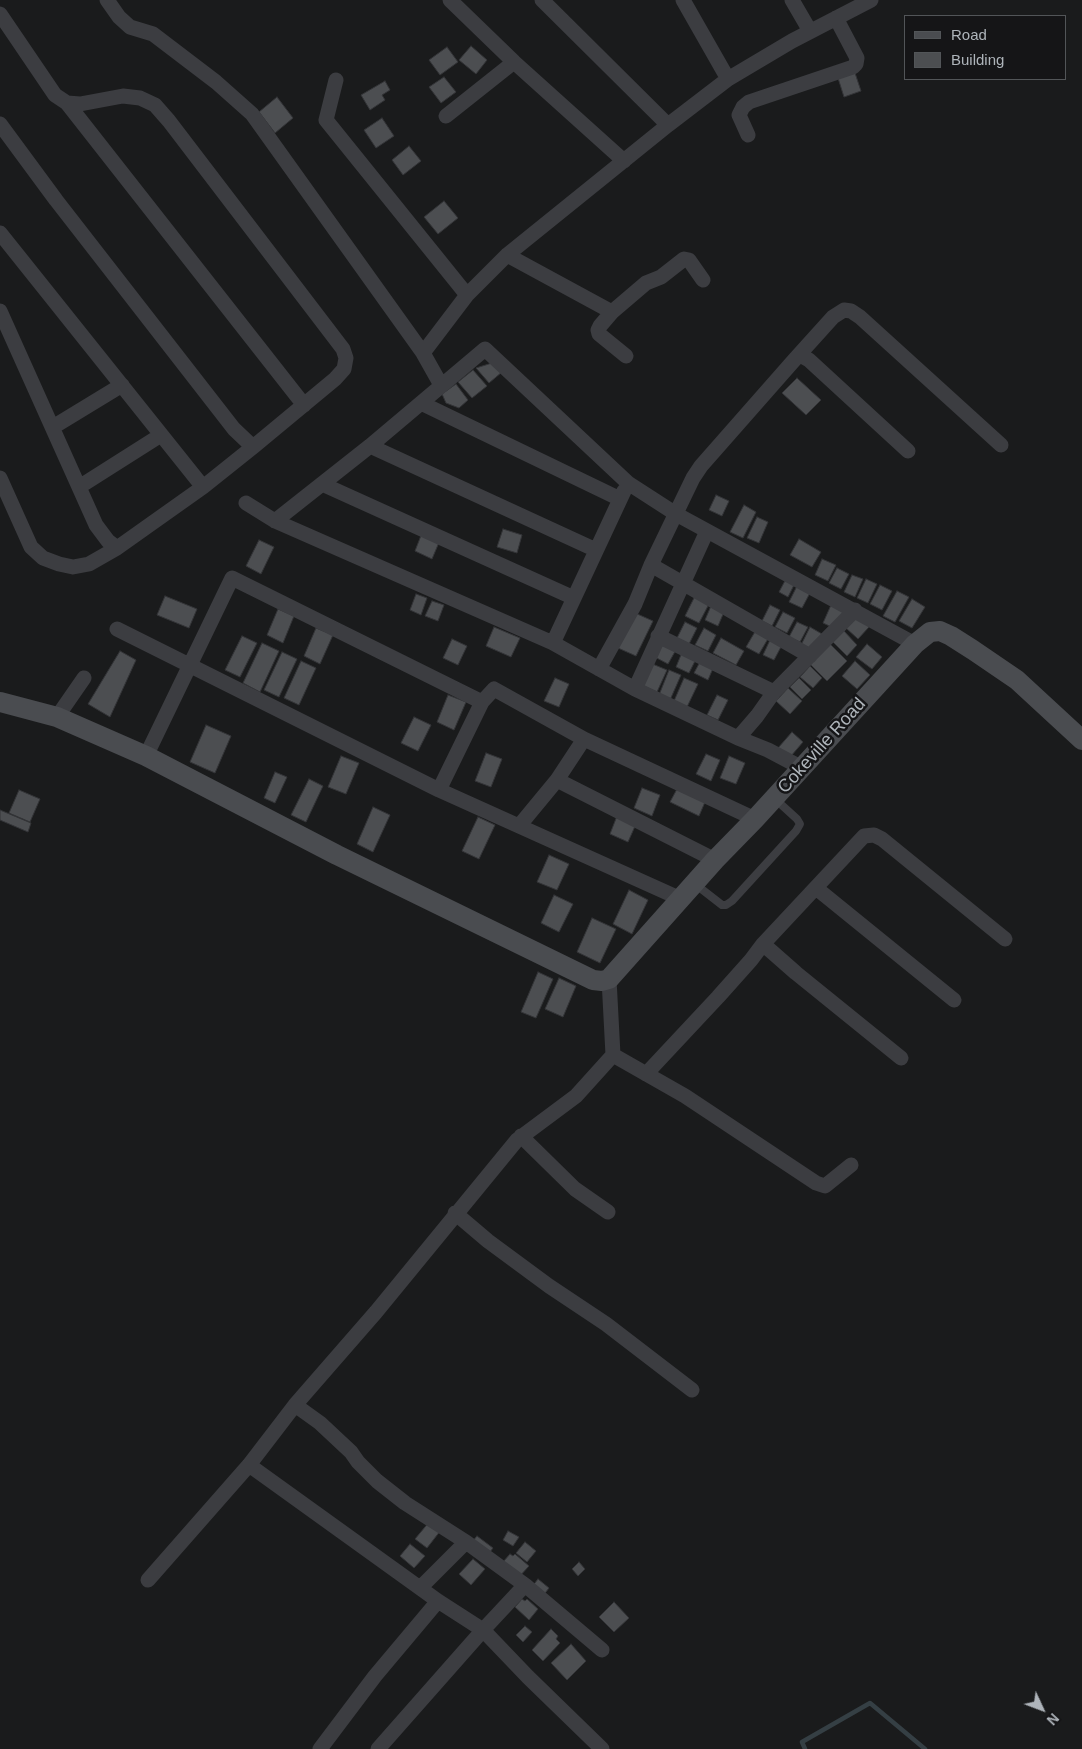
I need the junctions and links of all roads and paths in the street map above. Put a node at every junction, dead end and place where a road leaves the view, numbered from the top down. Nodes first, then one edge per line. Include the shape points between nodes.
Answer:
1 (107, 0) edge
2 (450, 0) edge
3 (542, 0) edge
4 (683, 0) edge
5 (792, 0) edge
6 (866, 1) edge
7 (0, 14) edge
8 (836, 18) junction
9 (810, 31) junction
10 (514, 62) junction
11 (728, 79) junction
12 (336, 80) dead end
13 (67, 103) junction
14 (446, 116) dead end
15 (0, 124) edge
16 (668, 125) junction
17 (748, 135) dead end
18 (624, 161) junction
19 (0, 233) edge
20 (507, 255) junction
21 (703, 280) dead end
22 (467, 295) junction
23 (0, 311) edge
24 (612, 312) junction
25 (423, 353) junction
26 (626, 356) dead end
27 (796, 358) junction
28 (122, 385) junction
29 (441, 385) junction
30 (421, 403) junction
31 (304, 405) junction
32 (53, 427) junction
33 (161, 435) junction
34 (1001, 444) dead end
35 (370, 446) junction
36 (253, 447) junction
37 (908, 451) dead end
38 (0, 478) edge
39 (628, 483) junction
40 (322, 484) junction
41 (80, 487) junction
42 (203, 487) junction
43 (620, 499) junction
44 (246, 503) dead end
45 (676, 514) junction
46 (275, 521) junction
47 (707, 530) junction
48 (118, 548) junction
49 (596, 550) junction
50 (651, 565) junction
51 (682, 583) junction
52 (574, 598) junction
53 (855, 610) junction
54 (117, 629) dead end
55 (658, 636) junction
56 (923, 638) junction
57 (553, 643) junction
58 (810, 656) junction
59 (189, 665) junction
60 (599, 669) junction
61 (84, 678) dead end
62 (635, 689) junction
63 (774, 692) junction
64 (0, 702) edge
65 (482, 702) junction
66 (57, 717) junction
67 (738, 738) junction
68 (584, 739) junction
69 (1082, 740) edge
70 (146, 756) junction
71 (802, 768) junction
72 (557, 780) junction
73 (439, 790) junction
74 (774, 798) junction
75 (755, 820) junction
76 (519, 826) junction
77 (714, 860) junction
78 (694, 883) junction
79 (816, 888) junction
80 (681, 899) junction
81 (1005, 940) dead end
82 (763, 944) junction
83 (609, 980) junction
84 (954, 1000) dead end
85 (613, 1055) junction
86 (901, 1058) dead end
87 (646, 1074) junction
88 (521, 1136) junction
89 (851, 1165) dead end
90 (608, 1212) dead end
91 (455, 1214) junction
92 (692, 1390) dead end
93 (294, 1405) junction
94 (249, 1465) junction
95 (466, 1542) junction
96 (148, 1580) dead end
97 (525, 1585) junction
98 (420, 1588) junction
99 (438, 1601) junction
100 (482, 1630) junction
101 (602, 1650) dead end
102 (320, 1749) edge
103 (378, 1749) edge
104 (602, 1749) edge

1 - 25 street via 130,27 153,34 252,114
2 - 10 street
3 - 16 street
4 - 11 street
5 - 9 street
6 - 8 street
7 - 13 street via 55,95
8 - 9 street
8 - 17 street via 857,58 856,64 749,102 740,114
9 - 11 street
10 - 14 street
10 - 18 street
11 - 16 street
12 - 22 street via 326,120
13 - 31 street
13 - 31 street via 80,104 122,96 140,98 154,105 169,121 343,349 346,358 344,369
15 - 36 street via 234,429
16 - 18 street
18 - 20 street
19 - 28 street
20 - 22 street
20 - 24 street
21 - 24 street via 689,260 684,259 661,277 646,283
22 - 25 street
23 - 32 street
24 - 26 street via 598,330 599,334
25 - 29 street
27 - 34 street via 834,317 844,310 851,311
27 - 37 street via 802,356 809,360
27 - 45 street via 701,466
28 - 32 street
28 - 33 street
29 - 30 street
29 - 39 street via 485,349
30 - 35 street
30 - 43 street
31 - 36 street
32 - 41 street
33 - 41 street
33 - 42 street
35 - 40 street
35 - 49 street
36 - 42 street
38 - 48 street via 30,547 43,558 73,567 89,564
39 - 43 street
39 - 45 street
40 - 46 street
40 - 52 street
41 - 48 street via 102,534
42 - 48 street
43 - 49 street
44 - 46 street
45 - 47 street
45 - 50 street
46 - 57 street
47 - 51 street
47 - 53 street
49 - 52 street
50 - 51 street
50 - 60 street via 636,604
51 - 55 street
51 - 58 street
52 - 57 street
53 - 56 street
53 - 58 street
54 - 59 street
55 - 62 street
55 - 63 street
56 - 69 street via 940,631 951,636 1009,675
56 - 71 street, Cokeville Road
57 - 60 street
58 - 63 street
59 - 65 street via 232,578
59 - 70 street
59 - 73 street
60 - 62 street
61 - 66 street
62 - 67 street
63 - 67 street
64 - 66 street
65 - 68 street via 494,689
65 - 73 street
66 - 70 street
67 - 71 street
68 - 72 street
68 - 75 street
70 - 83 street via 337,855 593,980
71 - 74 street, Cokeville Road
72 - 76 street
72 - 77 street
73 - 76 street
74 - 75 street, Cokeville Road
74 - 78 lane via 800,824 732,901 722,905
75 - 77 street, Cokeville Road
76 - 80 street
77 - 78 street, Cokeville Road
78 - 80 street, Cokeville Road
79 - 81 street via 864,836 874,835
79 - 82 street
79 - 84 street
80 - 83 street, Cokeville Road
82 - 86 street
82 - 87 street
83 - 85 street
85 - 87 street
85 - 88 street via 576,1096
87 - 89 street via 685,1096 816,1183 825,1186
88 - 90 street via 574,1189
88 - 91 street
91 - 92 street
91 - 93 street via 376,1312
93 - 94 street
93 - 95 street via 351,1452 378,1481
94 - 96 street
94 - 98 street
95 - 97 street
95 - 98 street
97 - 100 street
97 - 101 street
98 - 99 street
99 - 100 street
99 - 102 street via 375,1676
100 - 103 street
100 - 104 street

